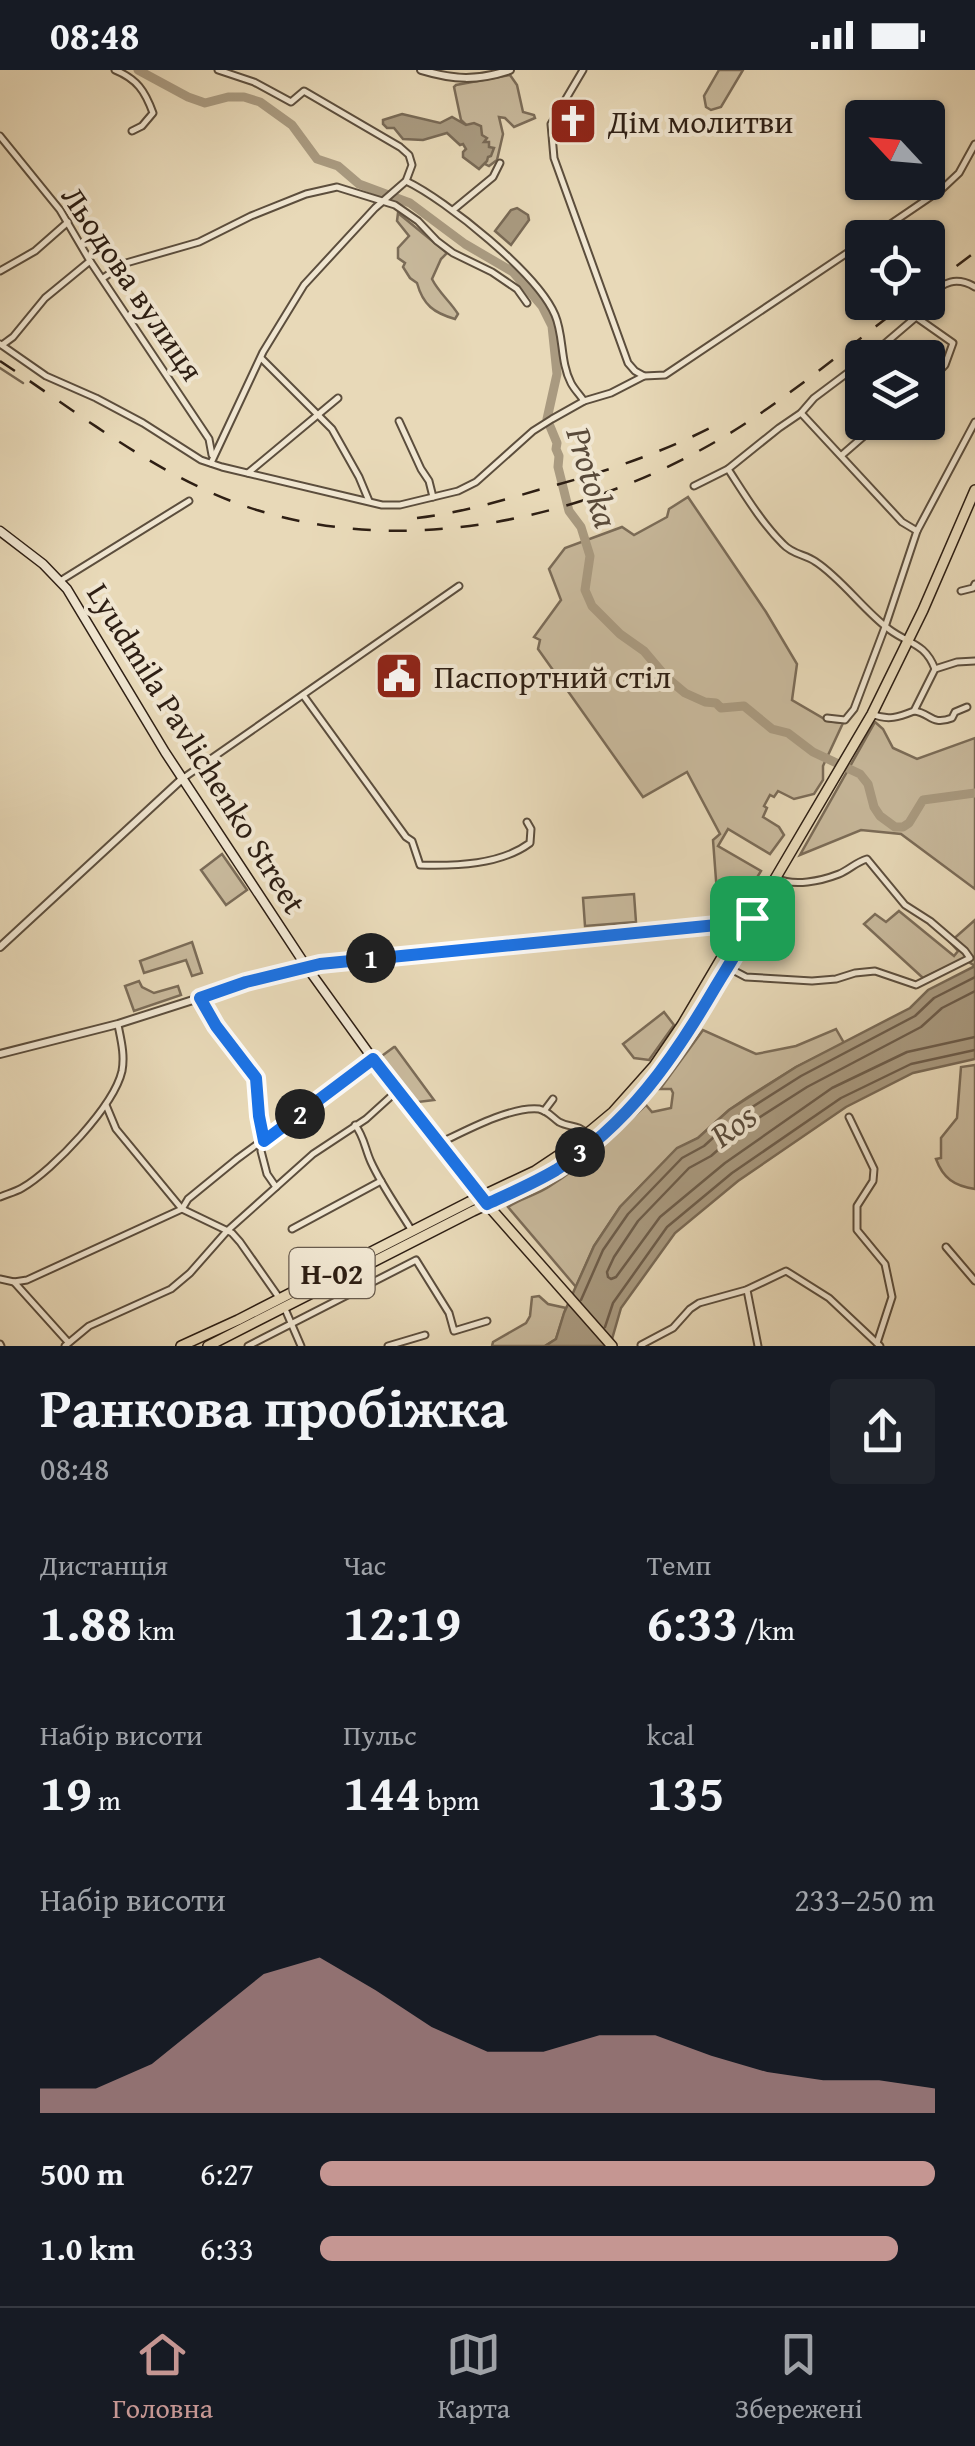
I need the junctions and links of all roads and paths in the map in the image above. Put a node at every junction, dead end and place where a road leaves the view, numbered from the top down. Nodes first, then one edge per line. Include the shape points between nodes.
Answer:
1 (115, 70) edge
2 (218, 70) edge
3 (421, 70) edge
4 (510, 70) edge
5 (583, 70) edge
6 (132, 132) dead end
7 (0, 136) edge
8 (975, 144) edge
9 (500, 163) dead end
10 (406, 181) junction
11 (389, 197) junction
12 (453, 210) junction
13 (896, 220) edge
14 (68, 222) junction
15 (845, 253) edge
16 (90, 261) junction
17 (0, 270) edge
18 (104, 278) junction
19 (945, 284) edge
20 (975, 288) edge
21 (527, 302) dead end
22 (912, 320) edge
23 (920, 320) edge
24 (889, 340) edge
25 (1, 345) edge
26 (261, 358) junction
27 (945, 365) edge
28 (845, 375) edge
29 (644, 376) junction
30 (338, 398) dead end
31 (584, 401) junction
32 (801, 413) junction
33 (319, 416) junction
34 (398, 421) dead end
35 (975, 422) edge
36 (859, 440) edge
37 (842, 455) junction
38 (211, 463) junction
39 (728, 469) junction
40 (248, 473) junction
41 (694, 486) dead end
42 (975, 490) edge
43 (433, 497) junction
44 (368, 500) junction
45 (189, 501) dead end
46 (0, 531) edge
47 (917, 531) junction
48 (60, 581) junction
49 (975, 584) edge
50 (459, 586) dead end
51 (961, 591) dead end
52 (886, 627) junction
53 (908, 640) junction
54 (975, 661) edge
55 (935, 669) junction
56 (302, 695) junction
57 (966, 707) dead end
58 (914, 711) junction
59 (872, 714) junction
60 (827, 718) dead end
61 (192, 772) junction
62 (180, 775) junction
63 (173, 788) junction
64 (189, 789) junction
65 (527, 822) dead end
66 (776, 878) junction
67 (752, 918) junction
68 (718, 925) junction
69 (728, 947) junction
70 (0, 948) edge
71 (306, 966) junction
72 (727, 967) junction
73 (200, 998) junction
74 (118, 1024) junction
75 (0, 1054) edge
76 (373, 1059) junction
77 (398, 1090) junction
78 (553, 1099) dead end
79 (106, 1105) junction
80 (544, 1110) junction
81 (849, 1117) dead end
82 (355, 1124) junction
83 (587, 1134) junction
84 (264, 1141) junction
85 (439, 1143) junction
86 (381, 1181) junction
87 (276, 1188) junction
88 (0, 1197) edge
89 (484, 1200) junction
90 (182, 1209) junction
91 (292, 1229) dead end
92 (228, 1230) junction
93 (412, 1231) junction
94 (946, 1247) dead end
95 (0, 1278) edge
96 (975, 1281) edge
97 (14, 1282) junction
98 (746, 1290) junction
99 (282, 1303) junction
100 (487, 1321) dead end
101 (291, 1325) junction
102 (425, 1335) dead end
103 (67, 1344) edge
104 (641, 1344) edge
105 (878, 1345) edge
106 (181, 1346) edge
107 (208, 1346) edge
108 (248, 1346) edge
109 (301, 1346) edge
110 (388, 1346) edge
111 (612, 1346) edge
112 (758, 1346) edge

1 - 6 street via 131,76 153,114
2 - 10 street via 291,102 304,91 372,130 409,155
3 - 4 street via 465,79
5 - 29 street via 550,124 554,158 628,363
7 - 14 street, Льодова вулиця
8 - 13 street via 959,174
9 - 12 street
10 - 11 street
10 - 12 street
11 - 18 street via 337,187 306,194 199,242 126,263
11 - 21 street via 436,241 505,280
11 - 26 street via 304,285
12 - 31 street via 525,273 548,303 564,365
14 - 16 street, Льодова вулиця
14 - 17 street
15 - 29 street via 665,374
16 - 18 street, Льодова вулиця
16 - 25 street
18 - 38 street, Льодова вулиця via 210,439
19 - 20 street via 958,279
22 - 24 street
23 - 27 street via 953,343
25 - 38 street
26 - 33 street
26 - 38 street
28 - 32 street
29 - 31 street
30 - 33 street
31 - 43 street via 533,431 476,482
32 - 37 street
32 - 39 street
33 - 40 street
33 - 44 street via 344,448
34 - 43 street
35 - 47 street
36 - 37 street
37 - 47 street
38 - 40 street
39 - 41 street
39 - 52 street via 784,546 815,560
40 - 44 street
42 - 53 main road, Н-02
43 - 44 street via 400,505
45 - 48 street
46 - 48 main road, Lyudmila Pavlichenko Street
47 - 52 street
48 - 62 main road, Lyudmila Pavlichenko Street
49 - 51 street
50 - 56 street
52 - 53 street
52 - 60 street via 854,710 845,720
53 - 55 street
53 - 59 main road, Н-02
54 - 55 street
55 - 58 street
56 - 61 street
56 - 65 street via 412,841 420,865 482,862 512,853 530,842
57 - 58 street via 940,722
58 - 59 street via 893,718
59 - 66 main road, Н-02
61 - 62 street
61 - 64 street
62 - 63 street
62 - 64 main road, Lyudmila Pavlichenko Street
63 - 64 street
63 - 70 street
64 - 71 main road, Lyudmila Pavlichenko Street
66 - 67 main road, Н-02
66 - 72 street via 803,883 867,859 905,905 970,958 916,986 875,971 812,981 746,977
67 - 68 street
67 - 69 main road, Н-02
67 - 72 main road, Н-02
68 - 69 main road via 729,934
68 - 71 street
69 - 83 main road, Н-02 via 654,1066
71 - 73 street
71 - 76 main road, Lyudmila Pavlichenko Street
72 - 89 main road, Н-02 via 676,1052 628,1112 560,1167
73 - 74 street
73 - 84 street via 256,1078
74 - 75 street
74 - 79 street via 124,1055
76 - 77 main road, Lyudmila Pavlichenko Street
76 - 84 street
77 - 82 street
77 - 85 main road, Lyudmila Pavlichenko Street
78 - 80 street
79 - 88 street via 46,1170
79 - 90 street via 116,1128
80 - 83 street
80 - 85 street via 509,1114
81 - 105 street via 874,1168 857,1206 857,1230 886,1264 892,1297
82 - 86 street
82 - 87 street
83 - 89 main road, Н-02
84 - 87 street via 261,1151
84 - 90 street
85 - 89 main road, Lyudmila Pavlichenko Street
86 - 91 street
86 - 93 street
87 - 92 street
89 - 93 main road, Н-02
89 - 99 main road, Н-02
89 - 111 main road
90 - 92 street
90 - 97 street
92 - 99 street
92 - 103 street via 171,1289 88,1326
93 - 99 main road, Н-02
94 - 96 street
95 - 97 street
97 - 103 street
98 - 104 street via 690,1309 673,1328
98 - 105 street via 786,1272 830,1298
98 - 112 street
99 - 101 street
99 - 106 main road, Н-02
99 - 107 main road, Н-02
100 - 101 street via 454,1331 416,1260
101 - 108 street
101 - 109 street
102 - 110 street

